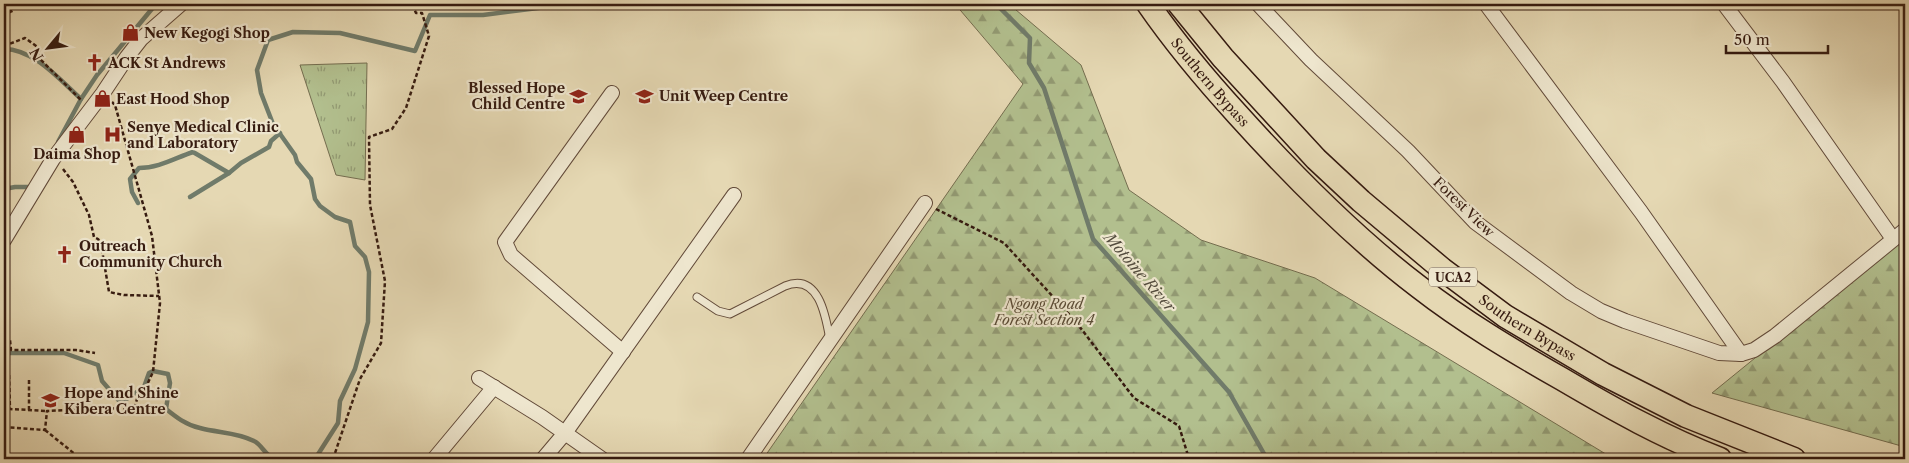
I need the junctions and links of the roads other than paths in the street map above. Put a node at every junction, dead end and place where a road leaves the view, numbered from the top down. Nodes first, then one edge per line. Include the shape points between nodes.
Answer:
1 (180, 4) edge
2 (1148, 4) edge
3 (1179, 4) edge
4 (1258, 4) edge
5 (1486, 4) edge
6 (1724, 4) edge
7 (612, 93) dead end
8 (734, 195) dead end
9 (925, 203) road end
10 (1905, 230) edge
11 (1893, 239) junction
12 (4, 240) edge
13 (697, 298) dead end
14 (830, 340) junction
15 (622, 352) junction
16 (1740, 354) junction
17 (480, 378) dead end
18 (494, 387) junction
19 (565, 433) junction
20 (434, 459) edge
21 (543, 459) edge
22 (602, 459) edge
23 (748, 459) edge
24 (1720, 459) edge
25 (1794, 459) edge

1 - 12 street via 141,40 122,64 53,159
2 - 24 highway, Southern Bypass / UCA2 via 1208,83 1262,142 1345,225 1390,264 1459,316 1542,368 1625,415
3 - 25 highway, Southern Bypass / UCA2 via 1223,58 1316,159 1442,269 1505,316 1603,374 1686,416
4 - 16 street, Forest View via 1311,60 1408,151 1475,222 1556,282 1601,311 1625,321 1719,353
5 - 16 street via 1641,212
6 - 11 street
7 - 15 street via 505,242 511,255
8 - 15 street
9 - 14 street
10 - 11 street, Forest View
11 - 16 street, Forest View via 1775,336 1754,350
13 - 14 lane via 718,311 730,314 792,283 801,284 820,300
14 - 23 street
15 - 19 street
17 - 18 street
18 - 19 street
18 - 20 street
19 - 21 street
19 - 22 street

